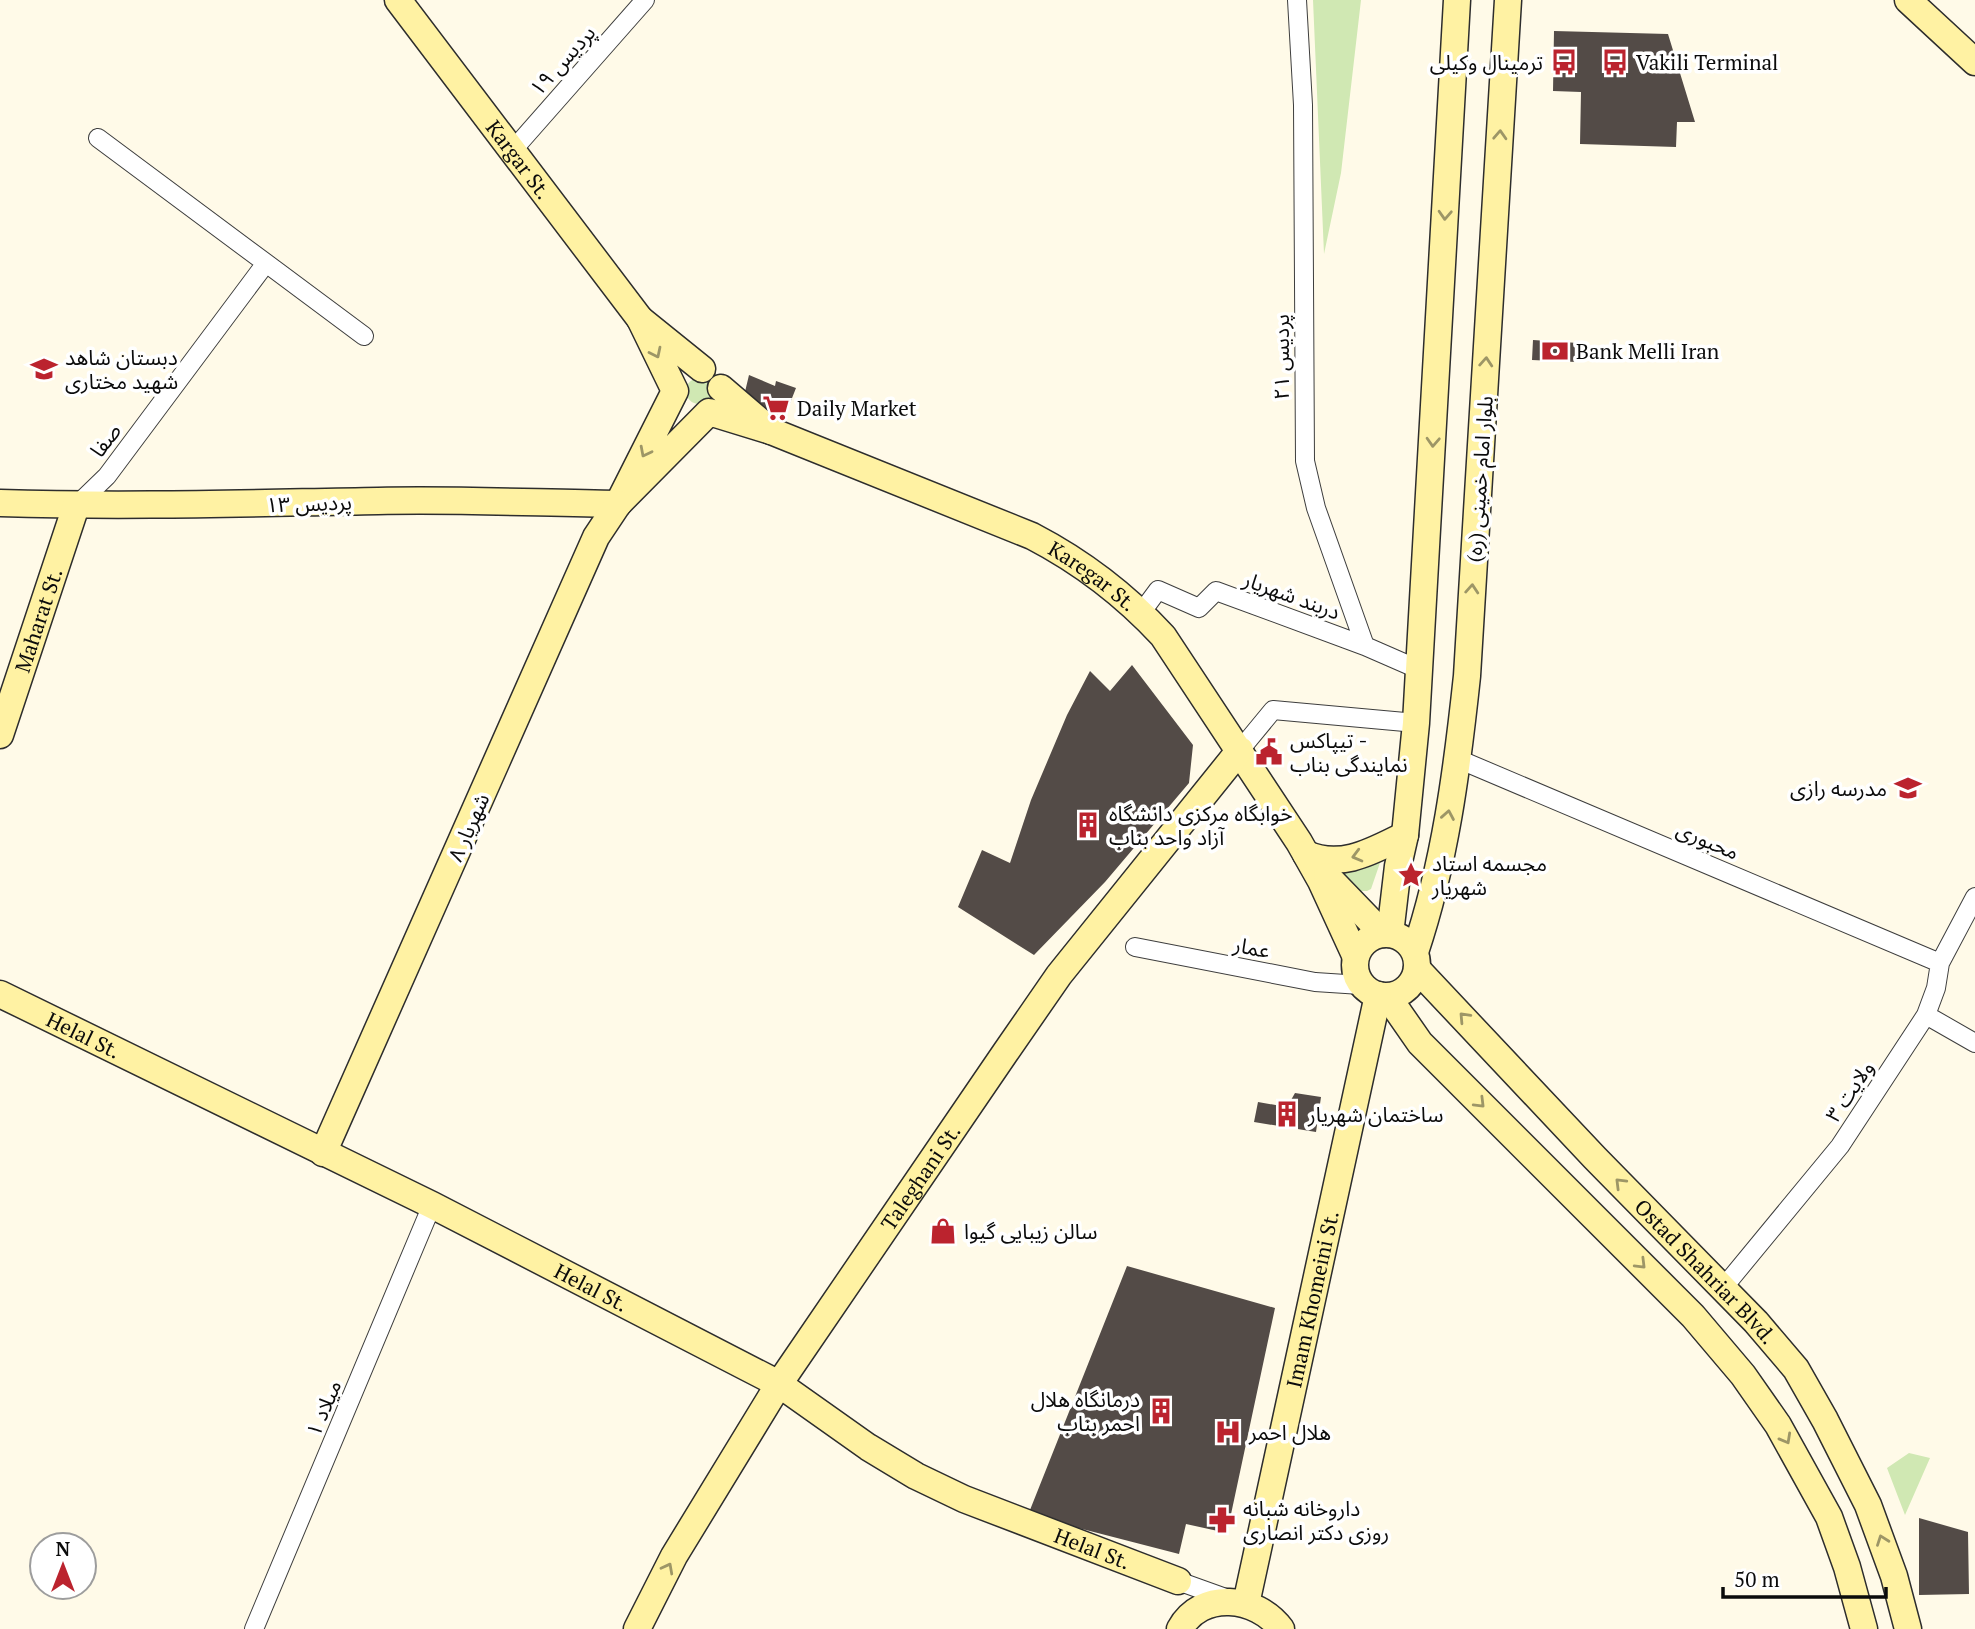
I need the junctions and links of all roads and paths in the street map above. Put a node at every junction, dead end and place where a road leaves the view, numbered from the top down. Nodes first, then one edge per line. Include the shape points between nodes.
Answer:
1 (398, 0) edge
2 (645, 0) edge
3 (1297, 0) edge
4 (1457, 0) edge
5 (1508, 0) edge
6 (1908, 0) edge
7 (1975, 62) edge
8 (99, 138) dead end
9 (512, 150) junction
10 (266, 263) junction
11 (640, 319) junction
12 (364, 336) dead end
13 (702, 369) junction
14 (721, 388) junction
15 (675, 391) junction
16 (709, 412) junction
17 (771, 431) junction
18 (0, 503) edge
19 (618, 504) junction
20 (76, 506) junction
21 (1141, 612) junction
22 (1365, 646) junction
23 (1420, 670) junction
24 (1416, 723) junction
25 (0, 735) edge
26 (1240, 750) junction
27 (1458, 759) junction
28 (1405, 835) junction
29 (1306, 854) junction
30 (1975, 897) edge
31 (1387, 934) junction
32 (1135, 947) dead end
33 (1355, 955) junction
34 (1416, 961) junction
35 (1940, 963) junction
36 (1376, 992) junction
37 (0, 994) edge
38 (1926, 1015) junction
39 (1420, 1043) junction
40 (1975, 1043) edge
41 (1364, 1060) junction
42 (323, 1153) junction
43 (432, 1205) junction
44 (1723, 1287) junction
45 (1693, 1316) junction
46 (779, 1384) junction
47 (1178, 1581) junction
48 (1241, 1603) junction
49 (1184, 1623) edge
50 (254, 1629) edge
51 (637, 1629) edge
52 (1281, 1629) edge
53 (1864, 1629) edge
54 (1908, 1629) edge

1 - 9 main road, Kargar St.
2 - 9 street, پردیس ۱۹
3 - 22 street, پردیس ۲۱ via 1303,105 1305,461 1316,508
4 -> 23 main road
27 -> 5 main road, بلوار امام خمینی (ره) via 1467,676
6 - 7 main road
8 - 10 street
9 - 11 main road, Kargar St.
10 - 12 street
10 - 20 street, صفا via 107,476
11 - 13 main road, Kargar St.
11 -> 15 main road, Kargar St.
13 - 14 main road via 715,376
13 - 15 main road via 684,374
14 - 16 main road via 719,402
14 - 17 main road
15 - 16 main road via 686,411
15 -> 19 main road, شهریار ۸
16 - 17 main road
16 - 19 main road, شهریار ۸
17 - 21 main road, Karegar St. via 1032,536
18 - 20 main road, پردیس ۱۳
19 - 20 main road, پردیس ۱۳ via 381,501
19 - 42 main road, شهریار ۸ via 596,537
20 - 25 main road, Maharat St.
21 - 22 street, دربند شهریار via 1158,590 1199,608 1216,591
21 - 26 main road, Karegar St. via 1163,636
22 - 23 street
23 - 24 main road
24 - 26 street via 1273,710
24 - 28 main road
26 - 29 main road, Karegar St.
26 - 46 main road, Taleghani St. via 1059,975
34 -> 27 main road, بلوار امام خمینی (ره)
27 - 35 street, محبوری
28 -> 29 main road via 1358,857 1328,860
28 - 31 main road
29 - 31 main road
29 - 33 main road
30 - 35 street, ولایت ۳
31 - 33 main road via 1363,942
31 - 34 main road via 1406,940
32 - 36 street, عمار
33 - 36 main road via 1354,970
34 - 36 main road via 1413,982 1402,993
44 -> 34 main road, Ostad Shahriar Blvd. via 1595,1158
35 - 38 street, ولایت ۳
36 - 39 main road, Ostad Shahriar Blvd.
36 - 41 main road, Imam Khomeini St.
37 - 42 main road, Helal St.
38 - 40 street
38 - 44 street, ولایت ۳ via 1840,1146
39 - 41 main road via 1387,1042
39 -> 45 main road, Ostad Shahriar Blvd.
41 - 48 main road, Imam Khomeini St.
42 - 43 main road, Helal St.
43 - 46 main road, Helal St.
43 - 50 street, میلاد ۱
44 - 45 main road
54 -> 44 main road, Ostad Shahriar Blvd. via 1881,1537 1825,1420 1796,1369
45 -> 53 main road, Ostad Shahriar Blvd. via 1743,1374 1817,1495 1847,1567
46 - 47 main road, Helal St. via 868,1447 928,1482
51 -> 46 main road, Taleghani St. via 674,1556
47 - 48 street
47 - 49 street via 1187,1603
48 - 49 main road via 1215,1603 1195,1610
48 - 52 main road via 1257,1608

